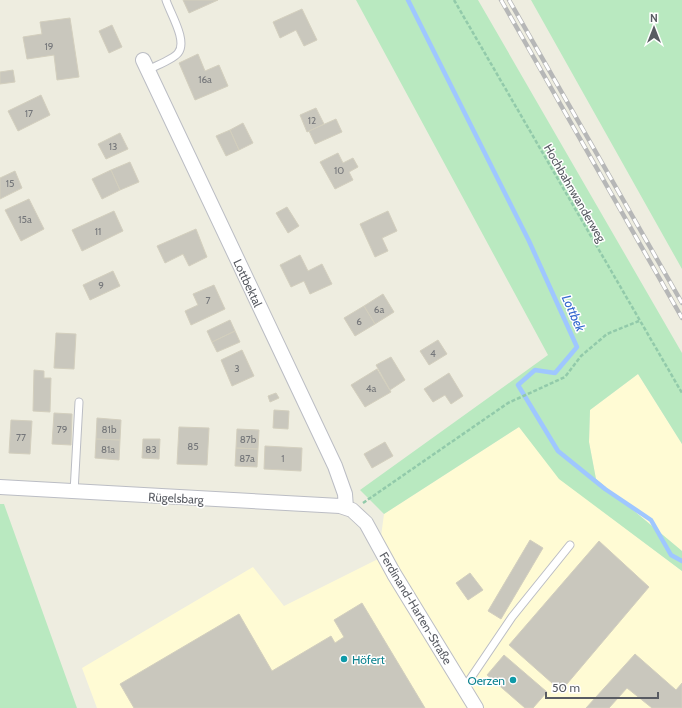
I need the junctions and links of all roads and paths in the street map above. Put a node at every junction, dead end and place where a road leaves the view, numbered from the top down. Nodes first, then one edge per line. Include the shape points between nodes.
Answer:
1 (166, 0) edge
2 (454, 0) edge
3 (145, 65) joint
4 (639, 321) junction
5 (682, 394) edge
6 (79, 402) dead end
7 (0, 487) edge
8 (74, 492) junction
9 (349, 509) junction
10 (570, 545) dead end
11 (464, 688) junction
12 (476, 708) edge

1 - 3 lane via 181,39 181,47 178,54
2 - 4 path, Hochbahnwanderweg
3 - 9 street, Lottbektal via 335,466
4 - 5 path, Hochbahnwanderweg
4 - 9 path via 606,334 581,356 564,377 508,403
6 - 8 lane
7 - 8 street, Rügelsbarg
8 - 9 street, Rügelsbarg
9 - 11 street, Ferdinand-Harten-Straße via 366,523
10 - 11 lane via 512,617
11 - 12 street, Ferdinand-Harten-Straße

